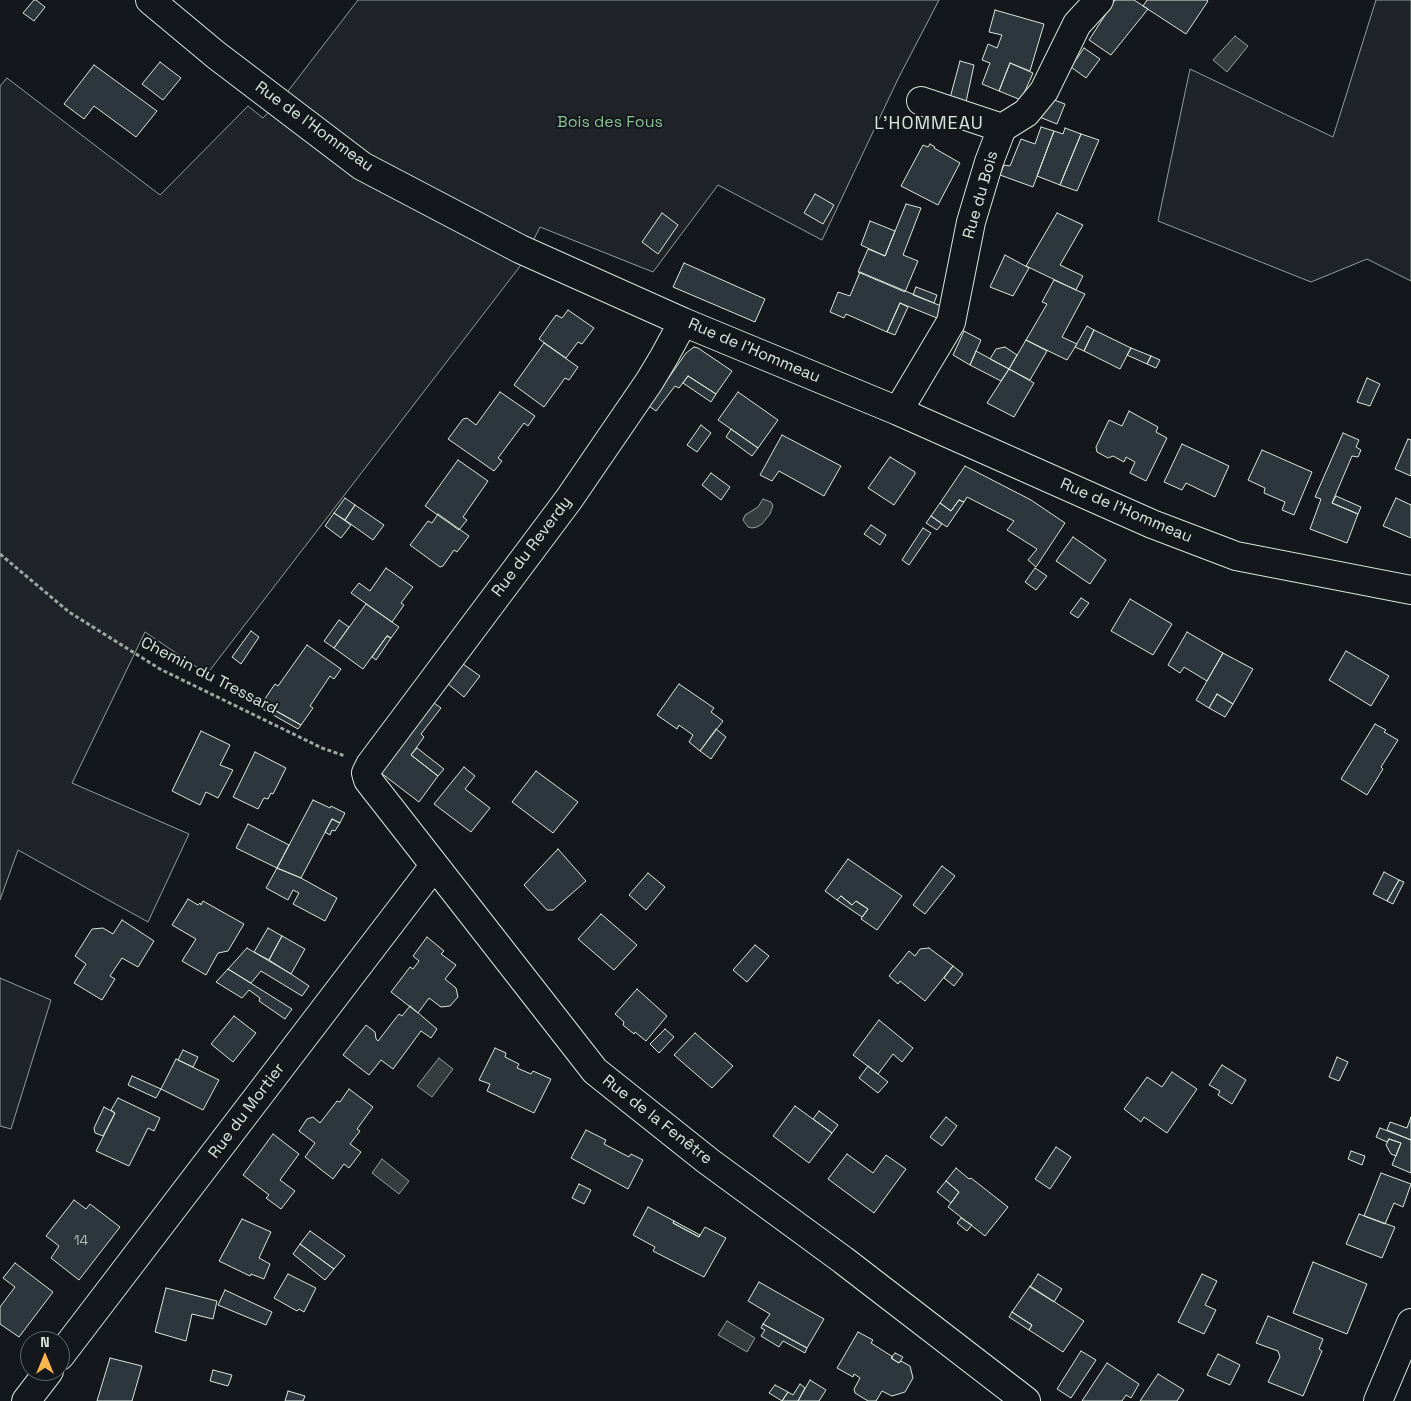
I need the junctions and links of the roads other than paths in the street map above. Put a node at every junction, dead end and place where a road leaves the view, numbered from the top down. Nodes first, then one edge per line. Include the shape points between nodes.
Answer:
1 (150, 0) edge
2 (1099, 0) edge
3 (921, 101) dead end
4 (1002, 128) junction
5 (682, 322) junction
6 (898, 411) junction
7 (1411, 590) edge
8 (370, 765) joint
9 (434, 866) junction
10 (1411, 1323) edge
11 (70, 1343) edge
12 (41, 1381) edge
13 (26, 1401) edge
14 (1026, 1401) edge
15 (1378, 1401) edge

1 - 5 street, Rue de l'Hommeau via 216,55 362,166 520,249
2 - 4 street via 1078,24 1044,91 1026,113
3 - 4 street
4 - 6 street, Rue du Bois via 971,222 951,322
5 - 6 street, Rue de l'Hommeau
5 - 8 street, Rue du Reverdy via 649,382 569,499
6 - 7 street, Rue de l'Hommeau via 1152,524 1236,556
8 - 9 street, Rue de la Fenêtre via 366,773 368,780
9 - 11 street, Rue du Mortier
9 - 14 street, Rue de la Fenêtre via 595,1072
10 - 15 street
12 - 13 street

